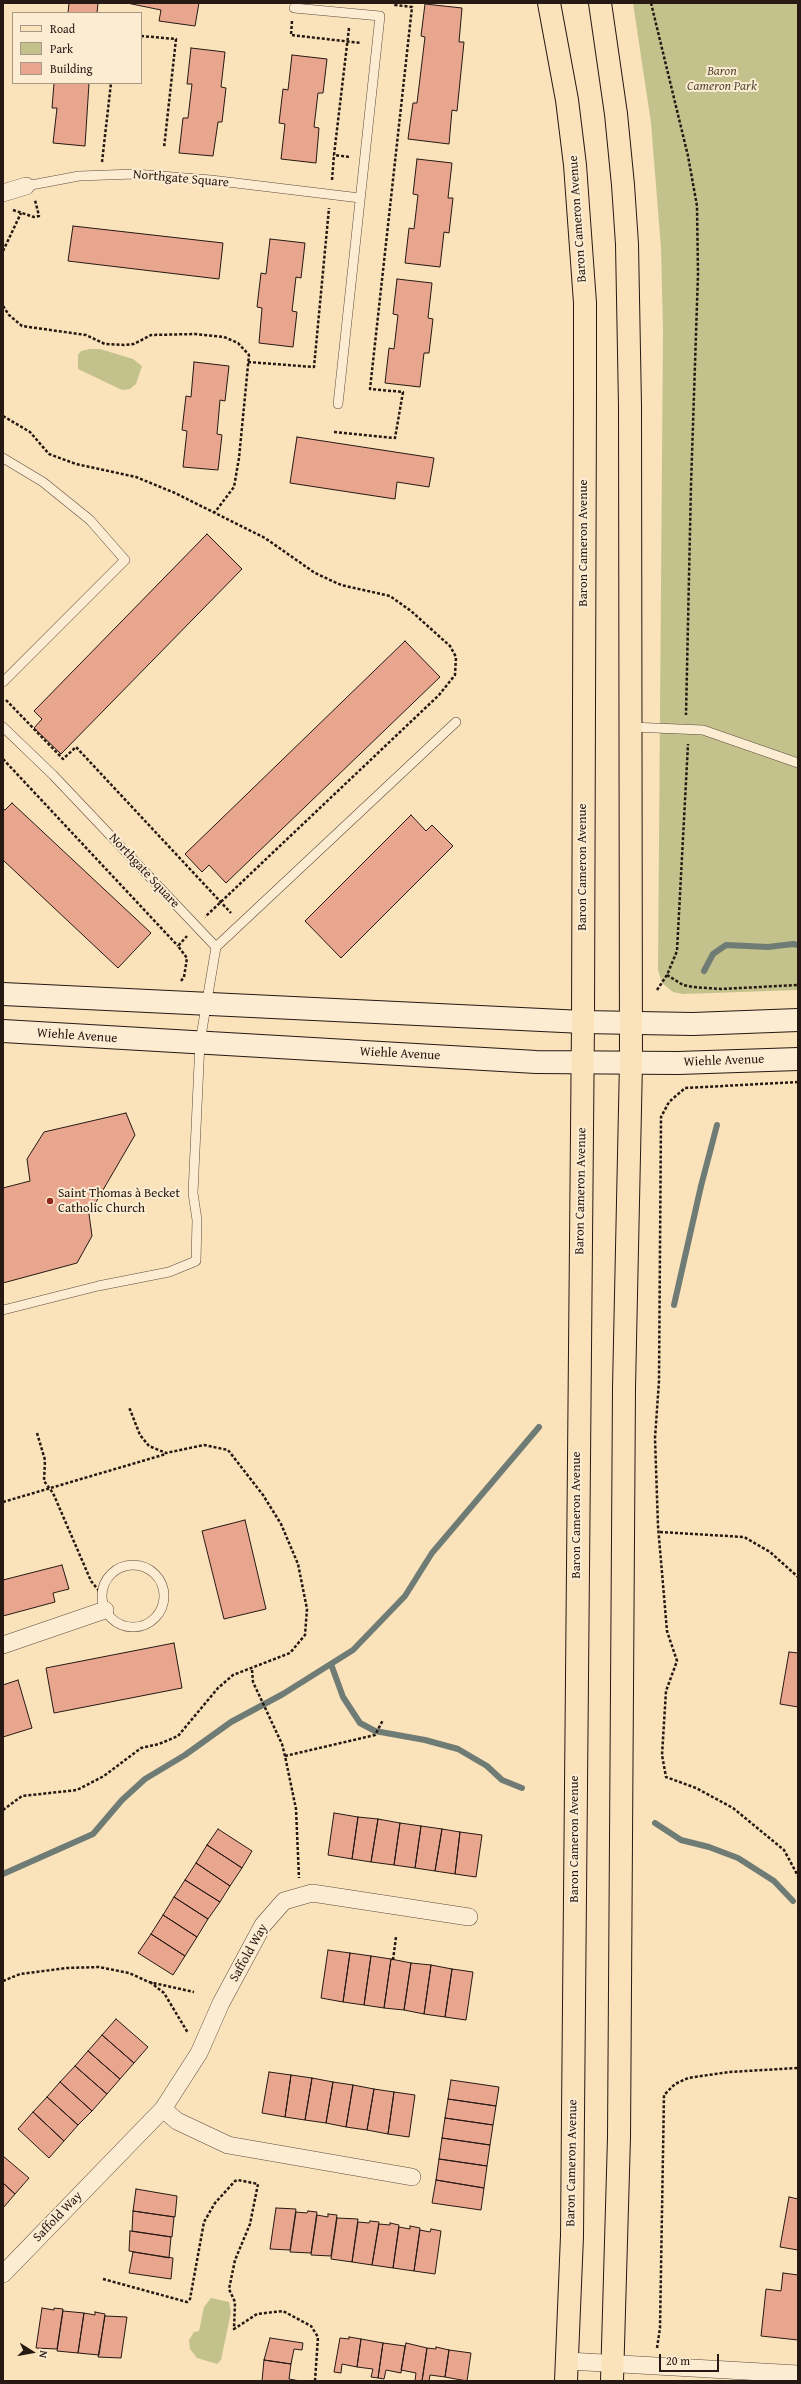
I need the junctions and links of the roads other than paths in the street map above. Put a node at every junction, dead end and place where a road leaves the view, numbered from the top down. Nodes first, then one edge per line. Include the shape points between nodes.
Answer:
1 (549, 3) edge
2 (600, 3) edge
3 (294, 8) road end
4 (30, 192) joint
5 (3, 193) edge
6 (360, 198) junction
7 (338, 404) dead end
8 (3, 458) edge
9 (3, 682) edge
10 (456, 722) dead end
11 (3, 727) edge
12 (631, 727) junction
13 (798, 762) edge
14 (216, 947) junction
15 (3, 994) edge
16 (205, 1005) junction
17 (798, 1020) edge
18 (583, 1022) junction
19 (630, 1023) junction
20 (3, 1031) edge
21 (200, 1042) junction
22 (798, 1059) edge
23 (582, 1062) junction
24 (631, 1062) junction
25 (3, 1310) edge
26 (103, 1602) junction
27 (3, 1645) edge
28 (469, 1917) dead end
29 (163, 2109) junction
30 (412, 2177) dead end
31 (3, 2274) edge
32 (567, 2371) edge
33 (613, 2372) edge
34 (798, 2374) edge

1 - 18 main road, Baron Cameron Avenue via 567,100 575,166 585,303
2 - 12 main road via 616,114 627,244
3 - 6 lane via 380,16
4 - 5 street, Northgate Square
4 - 6 lane, Northgate Square via 70,177 101,174 204,180
6 - 7 lane
8 - 9 lane via 43,482 90,520 126,560
10 - 14 lane
11 - 14 lane, Northgate Square via 53,775
12 - 13 lane via 703,730
12 - 19 main road
14 - 16 lane
15 - 16 main road
16 - 18 main road
16 - 21 lane
17 - 19 main road via 693,1024
18 - 19 main road
18 - 23 main road, Baron Cameron Avenue
19 - 24 main road
20 - 21 main road, Wiehle Avenue
21 - 23 main road, Wiehle Avenue
21 - 25 lane via 193,1193 197,1226 196,1261 169,1272 98,1286
22 - 24 main road, Wiehle Avenue
23 - 24 main road, Wiehle Avenue
23 - 32 main road, Baron Cameron Avenue via 572,2221
24 - 33 main road via 624,1388 619,2145
26 - 26 lane via 120,1624 140,1626 150,1622 158,1614 164,1595 162,1584 148,1569 138,1565 118,1568 104,1584
26 - 27 street
28 - 29 street, Saffold Way via 312,1893 284,1901 262,1925 221,2003 200,2052
29 - 30 street via 177,2121 228,2145
29 - 31 street, Saffold Way
32 - 33 street
33 - 34 street via 657,2365

